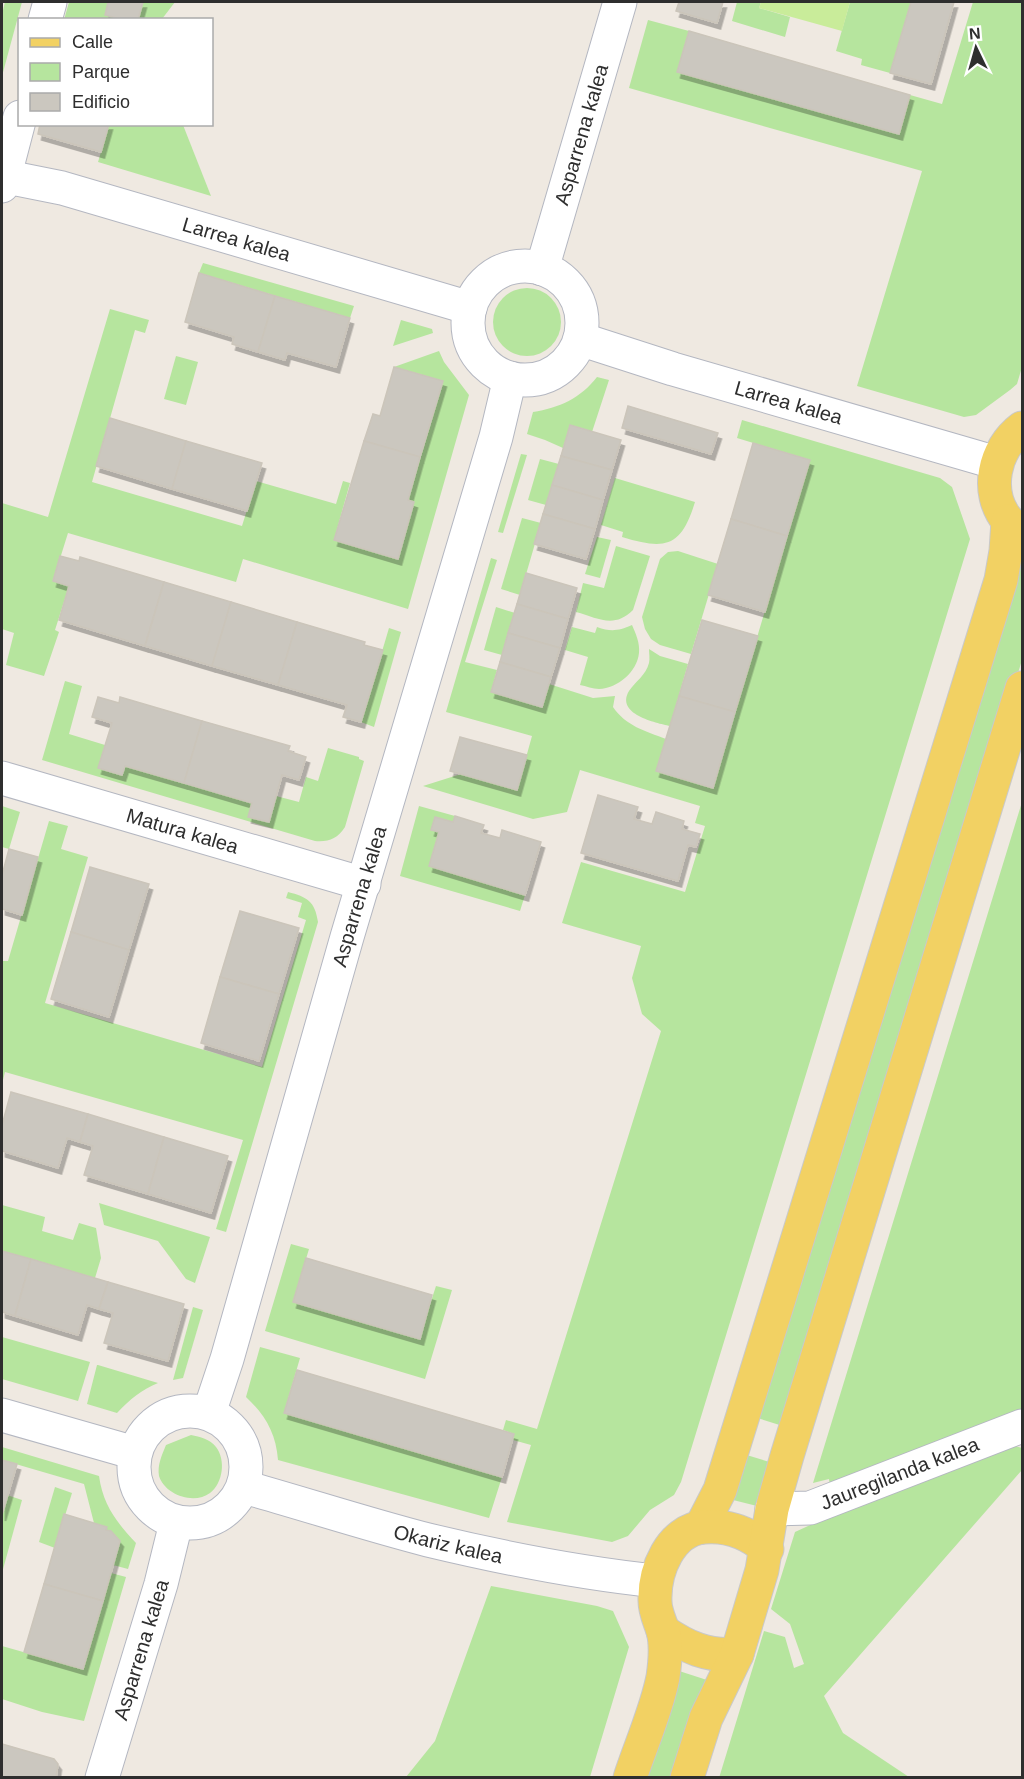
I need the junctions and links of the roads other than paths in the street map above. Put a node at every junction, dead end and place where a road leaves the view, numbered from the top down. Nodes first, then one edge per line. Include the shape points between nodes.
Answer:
1 (50, 2) edge
2 (620, 2) edge
3 (46, 18) edge
4 (18, 124) edge
5 (2, 180) edge
6 (542, 268) junction
7 (470, 308) junction
8 (580, 339) junction
9 (510, 378) junction
10 (1023, 428) edge
11 (997, 463) junction
12 (1015, 527) edge
13 (1023, 688) edge
14 (2, 778) edge
15 (364, 884) junction
16 (209, 1413) junction
17 (2, 1415) edge
18 (1023, 1426) edge
19 (135, 1454) junction
20 (244, 1487) junction
21 (772, 1509) junction
22 (176, 1523) junction
23 (701, 1527) junction
24 (767, 1549) junction
25 (656, 1581) junction
26 (663, 1631) junction
27 (737, 1654) junction
28 (102, 1778) edge
29 (630, 1778) edge
30 (687, 1778) edge

1 - 3 street
2 - 6 street, Asparrena kalea
4 - 5 street
5 - 7 street, Larrea kalea via 62,188
6 - 7 street via 519,266 497,273 480,288
6 - 8 street via 571,288 582,321
7 - 9 street via 468,326 476,351 494,371
8 - 9 street via 561,367 545,376 528,380
8 - 11 street, Larrea kalea
9 - 15 street, Asparrena kalea
10 - 11 main road via 1010,438
11 - 12 main road via 995,493
12 - 23 main road via 720,1490
13 - 21 main road
14 - 15 street, Matura kalea
15 - 16 street, Asparrena kalea
16 - 19 street via 187,1410 169,1414 153,1424
16 - 20 street via 226,1423 241,1441 247,1464
17 - 19 street
18 - 21 street, Jauregilanda kalea via 810,1508
19 - 22 street via 134,1476 141,1496 156,1513
20 - 22 street via 233,1505 217,1518 197,1524
20 - 25 street, Okariz kalea via 502,1557 596,1575
21 - 24 main road
22 - 28 street, Asparrena kalea
23 - 24 main road via 739,1531
23 - 25 main road via 676,1540 664,1556
24 - 27 main road
25 - 26 main road via 657,1617
26 - 27 main road via 684,1646
26 - 29 main road via 662,1679
27 - 30 main road via 706,1718

